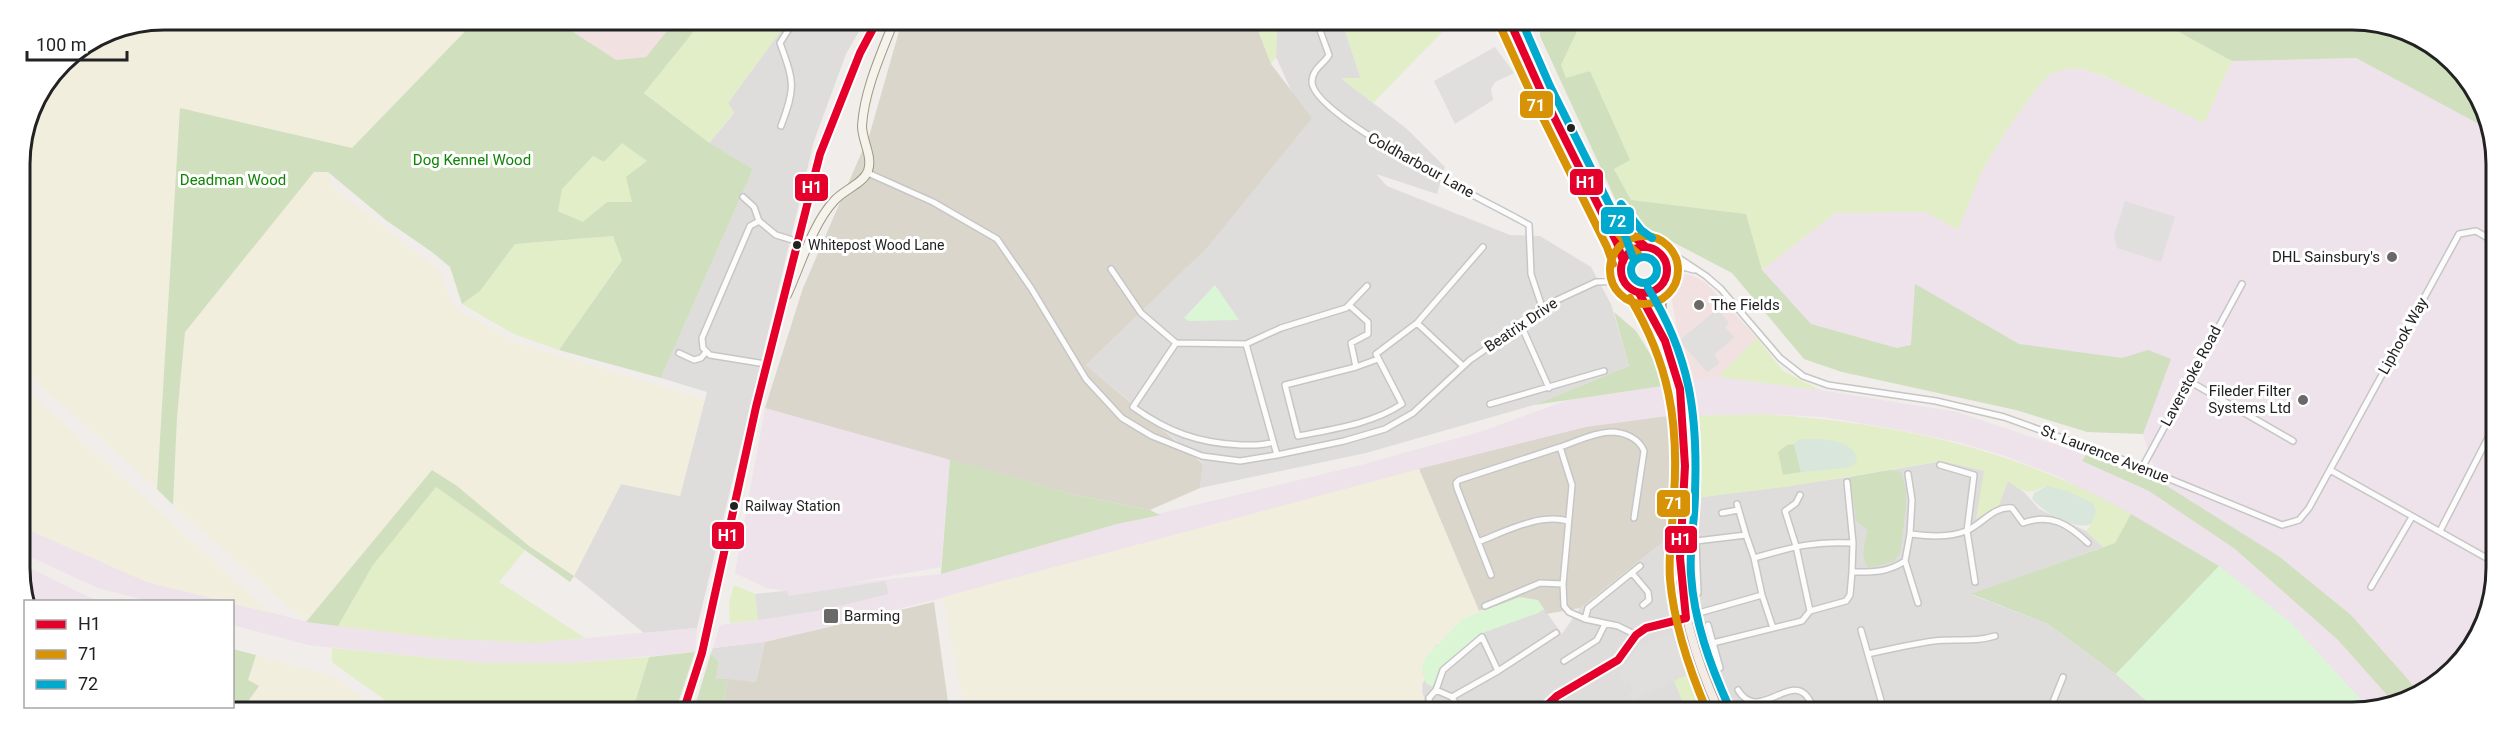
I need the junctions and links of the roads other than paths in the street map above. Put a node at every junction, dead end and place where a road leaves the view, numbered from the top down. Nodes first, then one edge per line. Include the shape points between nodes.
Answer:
1 (788, 30) edge
2 (872, 30) edge
3 (891, 30) edge
4 (1320, 30) edge
5 (1514, 30) edge
6 (1525, 30) edge
7 (781, 126) dead end
8 (867, 173) junction
9 (743, 197) dead end
10 (761, 201) dead end
11 (754, 207) junction
12 (759, 221) junction
13 (2486, 237) edge
14 (796, 241) junction
15 (1645, 246) junction
16 (1483, 247) dead end
17 (1659, 251) junction
18 (1622, 265) junction
19 (1111, 269) dead end
20 (1707, 276) junction
21 (1665, 280) junction
22 (1608, 281) junction
23 (1624, 281) junction
24 (2242, 284) dead end
25 (1367, 286) dead end
26 (1639, 293) junction
27 (1349, 305) junction
28 (1542, 307) junction
29 (780, 310) junction
30 (1417, 323) junction
31 (1521, 325) junction
32 (1662, 331) junction
33 (1176, 343) junction
34 (1246, 344) junction
35 (706, 352) junction
36 (679, 353) dead end
37 (1377, 357) junction
38 (766, 364) junction
39 (1463, 366) junction
40 (1356, 367) junction
41 (1604, 371) dead end
42 (2189, 381) junction
43 (1549, 388) junction
44 (1490, 404) dead end
45 (2293, 441) dead end
46 (1273, 442) junction
47 (2486, 442) edge
48 (1560, 447) junction
49 (1277, 455) junction
50 (1941, 465) dead end
51 (2142, 468) junction
52 (2330, 470) junction
53 (1908, 474) dead end
54 (1847, 482) dead end
55 (1800, 495) dead end
56 (1722, 513) dead end
57 (2412, 517) junction
58 (1634, 518) dead end
59 (1568, 520) junction
60 (1967, 531) junction
61 (2440, 531) junction
62 (1910, 534) junction
63 (1746, 535) junction
64 (1478, 542) junction
65 (1853, 543) junction
66 (2088, 543) dead end
67 (1797, 546) junction
68 (1754, 558) junction
69 (2486, 558) edge
70 (1905, 561) junction
71 (1640, 566) dead end
72 (1852, 572) junction
73 (1632, 573) junction
74 (1491, 575) dead end
75 (1975, 582) dead end
76 (1563, 584) junction
77 (2371, 587) dead end
78 (1698, 593) dead end
79 (1762, 596) junction
80 (1918, 603) dead end
81 (1643, 605) dead end
82 (1485, 606) dead end
83 (1810, 611) junction
84 (1686, 618) junction
85 (1585, 619) junction
86 (1605, 624) junction
87 (1708, 626) dead end
88 (1773, 628) junction
89 (1861, 630) dead end
90 (1556, 633) dead end
91 (1636, 635) junction
92 (1995, 636) dead end
93 (1713, 643) junction
94 (1868, 654) junction
95 (1564, 662) dead end
96 (1720, 668) dead end
97 (1498, 671) junction
98 (2063, 677) dead end
99 (1425, 688) dead end
100 (1738, 690) dead end
101 (1434, 692) junction
102 (1452, 697) junction
103 (686, 702) edge
104 (1429, 702) edge
105 (1455, 702) edge
106 (1551, 702) edge
107 (1716, 702) edge
108 (1755, 702) edge
109 (1755, 702) edge
110 (1811, 702) edge
111 (1881, 702) edge
112 (2053, 702) edge

1 - 7 street via 780,43 792,76 792,94
2 - 14 main road via 820,154
3 - 8 main road via 864,113 862,129 870,163
4 - 28 street, Coldharbour Lane via 1329,55 1313,76 1315,93 1356,128 1529,225 1532,274
5 - 18 main road via 1617,243
6 - 15 main road via 1614,214
8 - 29 main road via 832,202
8 - 49 street, Beatrix Drive via 933,202 997,239 1086,379 1122,418 1152,436 1202,456 1240,460
9 - 11 street
10 - 11 street
11 - 12 street
12 - 14 street via 776,235
12 - 35 street via 749,228 702,338
13 - 52 street, Liphook Way via 2476,231 2459,234
14 - 29 main road
15 - 17 main road
15 - 18 main road via 1632,250
16 - 30 street
17 - 20 street, St. Laurence Avenue via 1679,258
17 - 21 main road via 1667,263
18 - 22 street, Beatrix Drive
18 - 23 main road
19 - 33 street via 1141,313
20 - 21 street via 1683,267
20 - 51 street, St. Laurence Avenue via 1790,368 1815,381 2004,417
21 - 26 main road via 1653,292
21 - 32 main road
22 - 23 street, Beatrix Drive
22 - 28 street, Beatrix Drive via 1579,288
23 - 26 main road
24 - 42 street, Laverstoke Road
25 - 27 street
26 - 32 main road
27 - 34 street
27 - 40 street via 1368,322 1368,334 1351,343
28 - 31 street, Beatrix Drive
29 - 38 main road
30 - 37 street
30 - 39 street
31 - 39 street, Beatrix Drive
31 - 43 street
32 - 84 main road via 1671,352 1684,416 1685,495 1680,558
33 - 34 street
33 - 46 street via 1133,407 1192,440 1215,444
34 - 46 street
35 - 36 street via 694,360
35 - 38 street
37 - 40 street
37 - 40 street via 1402,404 1344,427 1298,436 1285,385
38 - 103 main road via 713,609
39 - 49 street, Beatrix Drive via 1413,413 1385,429
41 - 43 street
42 - 45 street
42 - 51 street, Laverstoke Road
43 - 44 street
46 - 49 street
47 - 61 street
48 - 58 street via 1611,432 1641,444 1644,451
48 - 59 street via 1572,485
48 - 64 street via 1456,483
50 - 60 street via 1974,475
51 - 52 street, St. Laurence Avenue via 2282,525 2299,520
52 - 57 street
53 - 62 street via 1912,500
54 - 65 street
55 - 67 street via 1785,511
56 - 63 street via 1738,507
57 - 61 street
57 - 77 street
59 - 64 street via 1555,517
59 - 76 street
60 - 62 street via 1934,537
60 - 66 street via 2003,507 2012,507 2024,523 2040,517 2072,527
60 - 75 street
61 - 69 street
62 - 70 street
63 - 68 street
63 - 78 street via 1696,541
64 - 74 street
65 - 67 street via 1824,541
65 - 72 street
67 - 68 street
67 - 83 street
68 - 79 street
70 - 72 street via 1881,572
70 - 80 street
71 - 73 street
72 - 83 street via 1846,601
73 - 81 street via 1648,592
73 - 85 street via 1588,608
76 - 82 street via 1540,584
76 - 85 street via 1564,606
79 - 84 street
79 - 88 street
83 - 88 street via 1802,621
84 - 91 street via 1646,628
84 - 107 main road
85 - 86 street
86 - 91 street
86 - 95 street via 1597,640
87 - 93 street
88 - 93 street
89 - 94 street
90 - 97 street
91 - 106 street via 1618,660
92 - 94 street via 1977,641 1933,641
93 - 96 street
94 - 111 street
97 - 101 street via 1482,637 1443,670
97 - 102 street
98 - 112 street
99 - 101 street
100 - 109 street
101 - 102 street
101 - 104 street
102 - 105 street
108 - 110 street via 1796,690 1804,691

